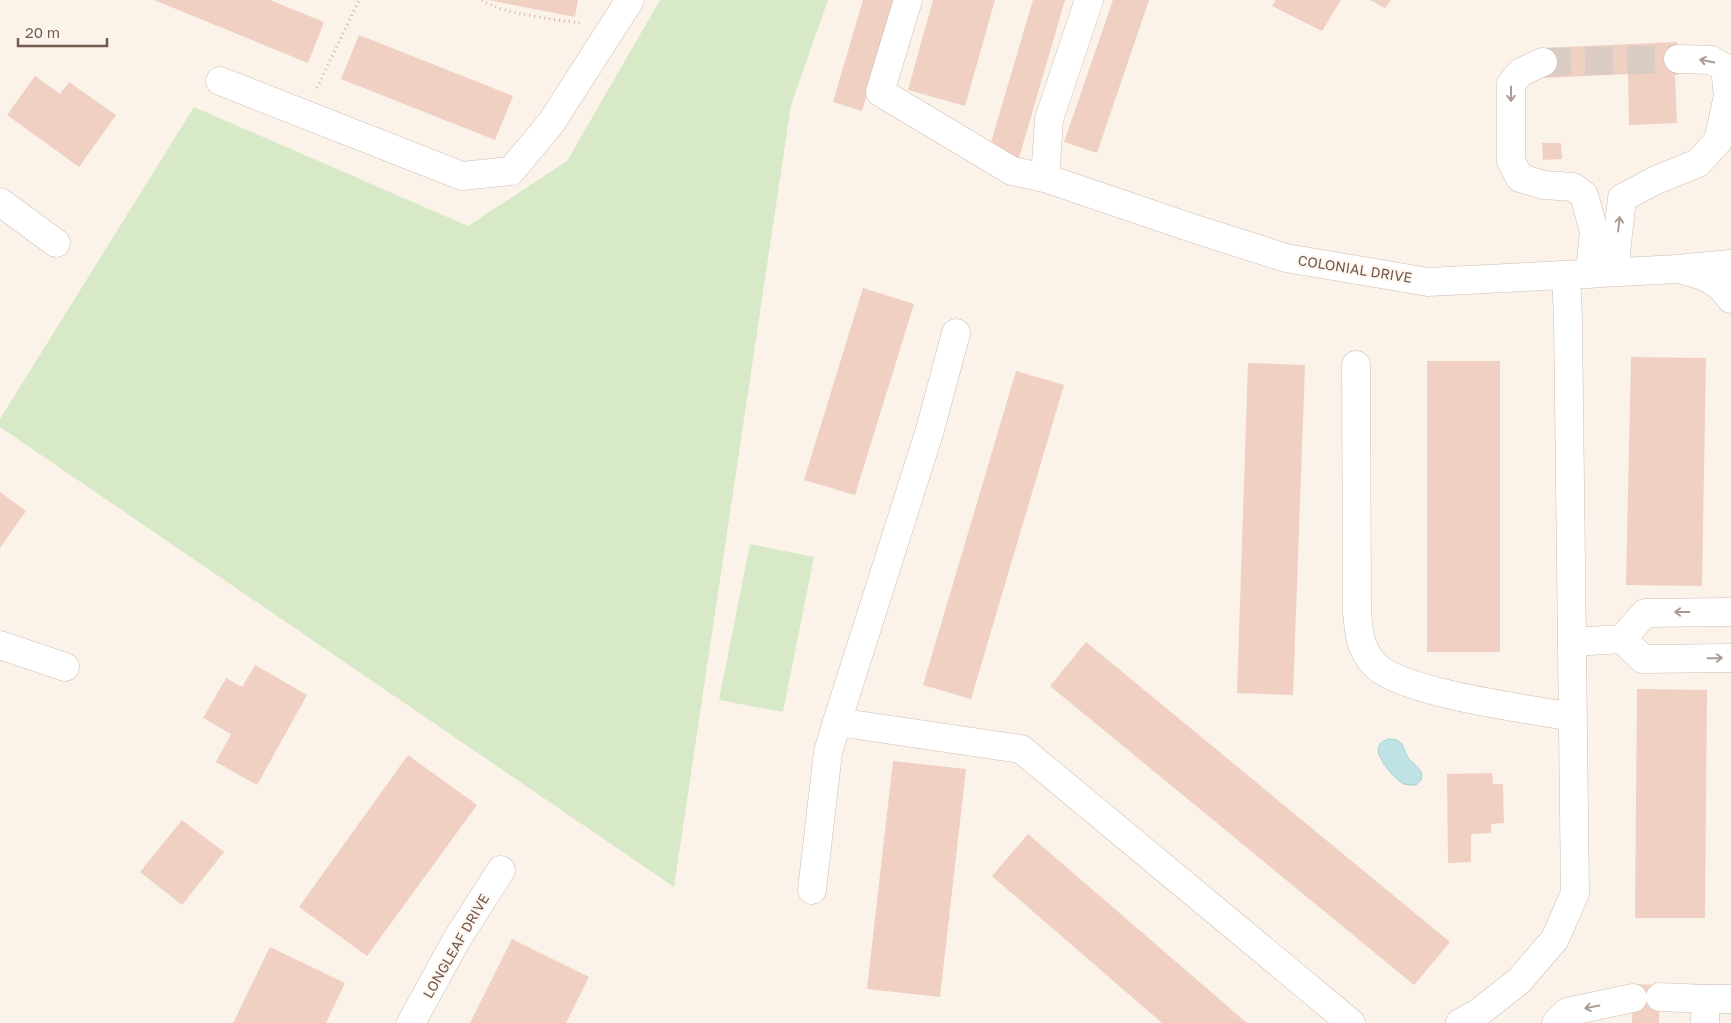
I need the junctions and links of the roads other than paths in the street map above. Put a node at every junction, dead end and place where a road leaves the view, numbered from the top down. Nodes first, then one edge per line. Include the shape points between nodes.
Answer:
1 (630, 0) edge
2 (908, 0) edge
3 (1088, 0) edge
4 (1678, 59) tunnel mouth
5 (1543, 62) tunnel mouth
6 (220, 81) dead end
7 (1045, 178) junction
8 (0, 202) edge
9 (56, 243) dead end
10 (1731, 264) edge
11 (1678, 269) junction
12 (1590, 274) junction
13 (1731, 299) edge
14 (956, 333) dead end
15 (1356, 365) dead end
16 (1731, 612) edge
17 (1622, 639) junction
18 (1572, 642) junction
19 (0, 645) edge
20 (1731, 658) edge
21 (65, 667) dead end
22 (1572, 717) junction
23 (836, 722) junction
24 (501, 870) dead end
25 (812, 890) dead end
26 (1633, 998) dead end
27 (1660, 998) dead end
28 (1714, 1007) edge
29 (412, 1023) edge
30 (1351, 1023) edge
31 (1460, 1023) edge
32 (1556, 1023) edge

1 - 6 street via 551,124 511,171 462,176
2 - 7 street, COLONIAL DRIVE via 880,92 1012,171
3 - 7 street via 1049,119
12 -> 4 street via 1622,198 1698,164 1718,141 1728,96 1725,68 1711,60
5 -> 12 street via 1521,72 1511,84 1511,161 1520,178 1544,185 1573,187 1584,195 1594,231
7 - 12 street, COLONIAL DRIVE via 1286,258 1428,282
8 - 9 street
10 - 11 street, COLONIAL DRIVE
11 - 12 street, COLONIAL DRIVE
11 - 13 street, COLONIAL DRIVE via 1707,277
12 - 18 street via 1568,319
14 - 23 street via 930,430
15 - 22 street via 1357,611 1361,645 1375,666 1399,680 1440,693
16 -> 17 street via 1644,613
17 - 18 street
17 -> 20 street via 1643,659
18 - 22 street
19 - 21 street
22 - 31 street via 1575,893 1555,939 1519,981
23 - 25 street via 828,752
23 - 30 street via 1021,749
24 - 29 street, LONGLEAF DRIVE via 456,939
26 -> 32 street via 1567,1012
27 - 28 street

